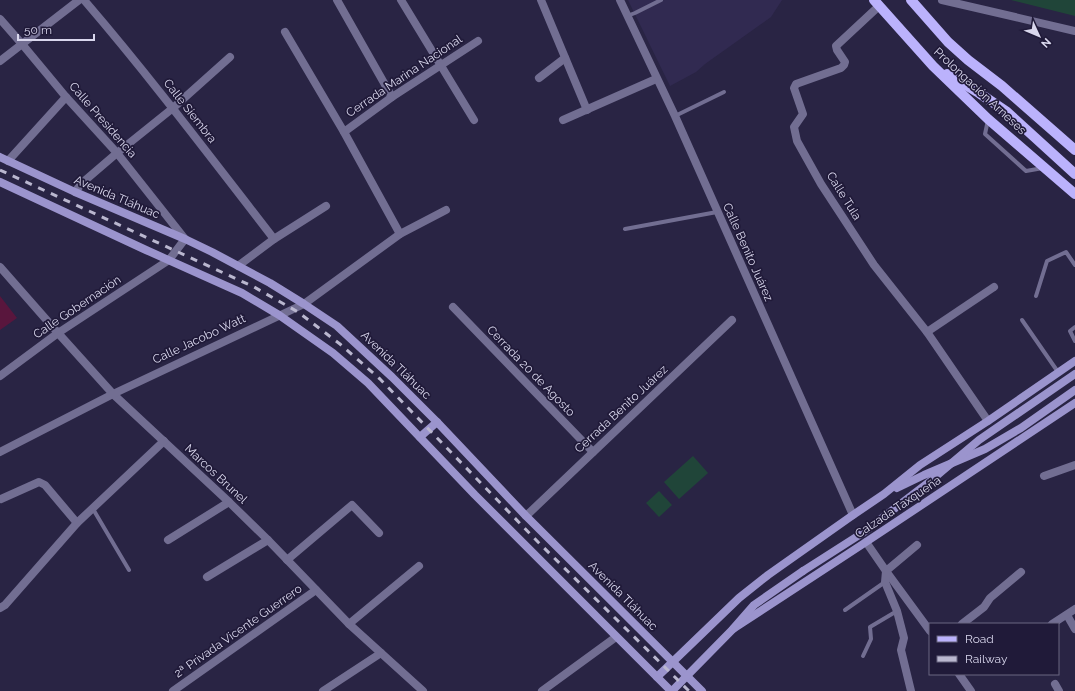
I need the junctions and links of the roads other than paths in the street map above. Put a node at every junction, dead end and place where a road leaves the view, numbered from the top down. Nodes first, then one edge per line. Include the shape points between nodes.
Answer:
1 (79, 0) edge
2 (84, 0) edge
3 (337, 0) edge
4 (401, 0) edge
5 (542, 0) edge
6 (620, 0) edge
7 (661, 0) edge
8 (911, 0) edge
9 (942, 0) edge
10 (876, 3) edge
11 (627, 16) junction
12 (0, 19) edge
13 (1075, 31) edge
14 (285, 32) dead end
15 (478, 41) dead end
16 (22, 44) junction
17 (230, 57) dead end
18 (566, 58) junction
19 (0, 61) edge
20 (441, 66) junction
21 (933, 66) junction
22 (539, 78) dead end
23 (656, 79) junction
24 (724, 92) dead end
25 (66, 97) junction
26 (392, 97) junction
27 (173, 108) junction
28 (587, 110) junction
29 (674, 116) junction
30 (988, 119) junction
31 (474, 120) dead end
32 (563, 120) dead end
33 (344, 132) junction
34 (1075, 150) edge
35 (117, 153) junction
36 (4, 159) edge
37 (1045, 168) junction
38 (1075, 174) edge
39 (0, 182) edge
40 (76, 192) junction
41 (1075, 194) edge
42 (326, 206) dead end
43 (446, 210) dead end
44 (717, 212) junction
45 (625, 230) dead end
46 (400, 234) junction
47 (185, 239) junction
48 (274, 239) junction
49 (169, 260) junction
50 (1075, 265) edge
51 (238, 266) junction
52 (0, 267) edge
53 (994, 287) dead end
54 (1036, 296) dead end
55 (304, 304) junction
56 (452, 307) dead end
57 (279, 315) junction
58 (732, 320) dead end
59 (1022, 320) dead end
60 (1075, 327) edge
61 (927, 332) junction
62 (58, 333) junction
63 (1075, 341) edge
64 (1075, 361) edge
65 (1058, 372) junction
66 (1075, 374) edge
67 (0, 376) edge
68 (1075, 390) edge
69 (113, 394) junction
70 (1075, 403) edge
71 (988, 421) junction
72 (437, 422) junction
73 (420, 437) junction
74 (164, 441) junction
75 (0, 452) edge
76 (593, 452) junction
77 (1075, 465) edge
78 (1044, 476) dead end
79 (884, 494) junction
80 (1, 499) dead end
81 (229, 502) junction
82 (92, 509) junction
83 (853, 515) junction
84 (526, 516) junction
85 (77, 523) junction
86 (379, 533) dead end
87 (168, 540) dead end
88 (268, 540) junction
89 (866, 542) junction
90 (917, 545) dead end
91 (287, 560) junction
92 (419, 566) dead end
93 (129, 570) dead end
94 (886, 571) junction
95 (1021, 572) dead end
96 (207, 577) dead end
97 (885, 582) junction
98 (316, 590) junction
99 (0, 608) edge
100 (1075, 609) edge
101 (845, 610) dead end
102 (896, 611) junction
103 (1067, 615) junction
104 (963, 623) edge
105 (1054, 623) edge
106 (349, 624) junction
107 (732, 629) junction
108 (1075, 629) edge
109 (929, 630) edge
110 (616, 636) junction
111 (381, 653) junction
112 (864, 656) dead end
113 (673, 662) junction
114 (960, 675) edge
115 (687, 676) junction
116 (657, 677) junction
117 (172, 691) edge
118 (323, 691) edge
119 (424, 691) edge
120 (542, 691) edge
121 (671, 691) edge
122 (702, 691) edge
123 (911, 691) edge
124 (971, 691) edge

1 - 16 street
2 - 27 street, Calle Siembra
3 - 26 street
4 - 20 street
5 - 18 street
6 - 11 street, Calle Benito Juárez
7 - 11 lane
8 - 34 main road, Prolongación Arneses via 948,42
9 - 13 street
10 - 21 main road, Prolongación Arneses
10 - 61 street, Calle Tula via 836,46 845,62 844,65 796,84 794,88 803,114 794,127 797,141 821,184 870,259
11 - 23 street, Calle Benito Juárez
12 - 16 street, Calle Presidencia
14 - 33 street
15 - 20 street, Cerrada Marina Nacional
16 - 19 street
16 - 25 street, Calle Presidencia
17 - 27 street
18 - 22 street
18 - 28 street
20 - 26 street, Cerrada Marina Nacional
20 - 31 street
21 - 30 main road, Prolongación Arneses
21 - 38 main road via 1007,112
23 - 28 street
23 - 29 street, Calle Benito Juárez
24 - 29 lane
25 - 35 street, Calle Presidencia
25 - 36 street
26 - 33 street, Cerrada Marina Nacional
27 - 35 street
27 - 48 street, Calle Siembra
28 - 32 street
29 - 44 street, Calle Benito Juárez
30 - 37 main road, Prolongación Arneses
30 - 37 lane via 985,134 1026,171
33 - 46 street
35 - 40 street via 82,183
35 - 47 street, Calle Presidencia
36 - 40 main road, Avenida Tláhuac
37 - 41 main road, Prolongación Arneses
39 - 49 main road
40 - 47 main road, Avenida Tláhuac
42 - 48 street
43 - 46 street, Calle Jacobo Watt
44 - 45 lane
44 - 83 street, Calle Benito Juárez
46 - 55 street, Calle Jacobo Watt
47 - 49 street, Calle Gobernación
47 - 51 main road, Avenida Tláhuac
48 - 51 street
49 - 57 main road via 242,293
49 - 62 street, Calle Gobernación
50 - 54 lane via 1066,252 1046,261
51 - 55 main road, Avenida Tláhuac
52 - 62 street, Marcos Brunel
53 - 61 street
55 - 57 street, Calle Jacobo Watt
55 - 72 main road, Avenida Tláhuac via 337,326
56 - 76 street, Cerrada 20 de Agosto
57 - 69 street, Calle Jacobo Watt
57 - 73 main road via 333,353 368,383
58 - 76 street, Cerrada Benito Juárez
59 - 65 lane
60 - 63 lane via 1070,331
61 - 71 street, Calle Tula
62 - 67 street, Calle Gobernación
62 - 69 street, Marcos Brunel
64 - 65 main road, Calzada Taxqueña
65 - 71 main road, Calzada Taxqueña
66 - 107 main road, Calzada Taxqueña, bridge via 979,440 864,532 754,604
68 - 79 main road, Calzada Taxqueña via 986,450 924,474
69 - 74 street, Marcos Brunel
69 - 75 street, Calle Jacobo Watt
70 - 89 main road, Calzada Taxqueña
71 - 79 main road, Calzada Taxqueña via 920,465
72 - 73 main road
72 - 84 main road, Avenida Tláhuac
73 - 110 main road
74 - 81 street, Marcos Brunel
74 - 82 street
76 - 84 street, Cerrada Benito Juárez
77 - 78 street
79 - 83 main road, Calzada Taxqueña
80 - 85 street via 38,482 45,485
81 - 87 street
81 - 88 street, Marcos Brunel
82 - 85 street
82 - 93 lane
83 - 113 main road, Calzada Taxqueña via 739,598
84 - 113 main road, Avenida Tláhuac
85 - 99 street
86 - 91 street via 352,505
88 - 91 street, Marcos Brunel
88 - 96 street
89 - 94 street
89 - 107 main road, Calzada Taxqueña
90 - 94 street
91 - 98 street, Marcos Brunel
92 - 106 street
94 - 97 street
94 - 109 street
95 - 104 street
97 - 101 lane
97 - 102 street
98 - 106 street, Marcos Brunel
98 - 117 street, 2ª Privada Vicente Guerrero
100 - 103 street
102 - 112 lane via 870,627 871,639
102 - 123 street via 904,638 900,650
103 - 105 street
103 - 108 street
106 - 111 street, Marcos Brunel
107 - 115 main road, Calzada Taxqueña
110 - 116 main road
110 - 120 street
111 - 118 street
111 - 119 street, Marcos Brunel
113 - 115 main road, Avenida Tláhuac
113 - 116 main road, Calzada Taxqueña
114 - 124 street
115 - 121 main road, Calzada Taxqueña
115 - 122 main road, Avenida Tláhuac
116 - 121 main road

